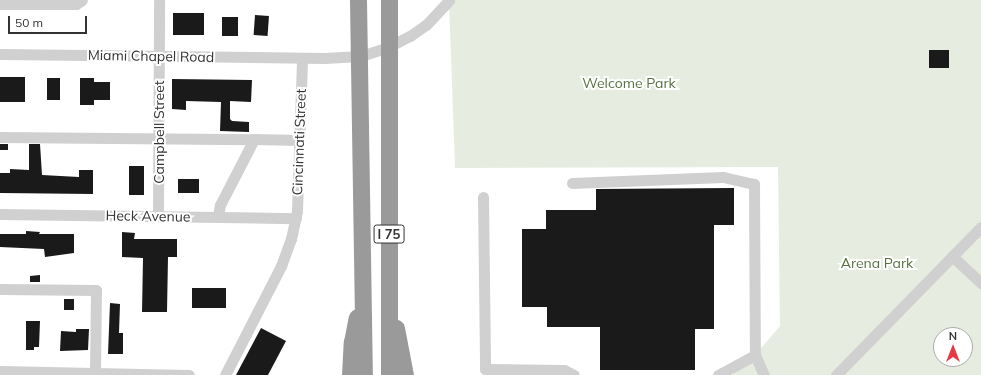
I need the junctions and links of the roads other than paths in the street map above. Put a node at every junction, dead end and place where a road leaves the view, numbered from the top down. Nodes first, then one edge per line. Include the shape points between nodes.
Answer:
1 (82, 0) edge
2 (159, 0) edge
3 (389, 0) edge
4 (449, 0) edge
5 (358, 3) edge
6 (0, 4) edge
7 (0, 54) edge
8 (159, 56) junction
9 (302, 58) junction
10 (0, 136) edge
11 (159, 138) junction
12 (254, 139) junction
13 (299, 140) junction
14 (572, 183) dead end
15 (483, 197) dead end
16 (0, 214) edge
17 (158, 216) junction
18 (218, 217) junction
19 (296, 218) junction
20 (981, 227) edge
21 (952, 256) junction
22 (981, 282) edge
23 (0, 290) edge
24 (363, 294) junction
25 (389, 299) junction
26 (755, 355) junction
27 (0, 371) edge
28 (95, 373) junction
29 (189, 375) edge
30 (225, 375) edge
31 (350, 375) edge
32 (364, 375) edge
33 (389, 375) edge
34 (405, 375) edge
35 (574, 375) edge
36 (718, 375) edge
37 (764, 375) edge
38 (836, 375) edge

1 - 6 street via 76,4
2 - 8 street, Campbell Street
3 - 25 highway, I 75
4 - 9 street via 426,25 388,48 361,56
5 - 24 highway, I 75
7 - 8 street, Miami Chapel Road
8 - 9 street, Miami Chapel Road
8 - 11 street, Campbell Street
9 - 13 street, Cincinnati Street
10 - 11 street
11 - 12 street
11 - 17 street, Campbell Street
12 - 13 street
12 - 18 street via 220,205
13 - 19 street, Cincinnati Street
14 - 26 street via 723,177 754,184
15 - 35 street via 486,368 564,370
16 - 17 street, Heck Avenue
17 - 18 street, Heck Avenue
18 - 19 street, Heck Avenue
19 - 30 street, Cincinnati Street via 283,260
20 - 21 street
21 - 22 street
21 - 38 street
23 - 28 street via 96,290
24 - 31 highway via 352,342
24 - 32 highway, I 75
25 - 33 highway, I 75
25 - 34 highway
26 - 36 street
26 - 37 street
27 - 28 street
28 - 29 street

